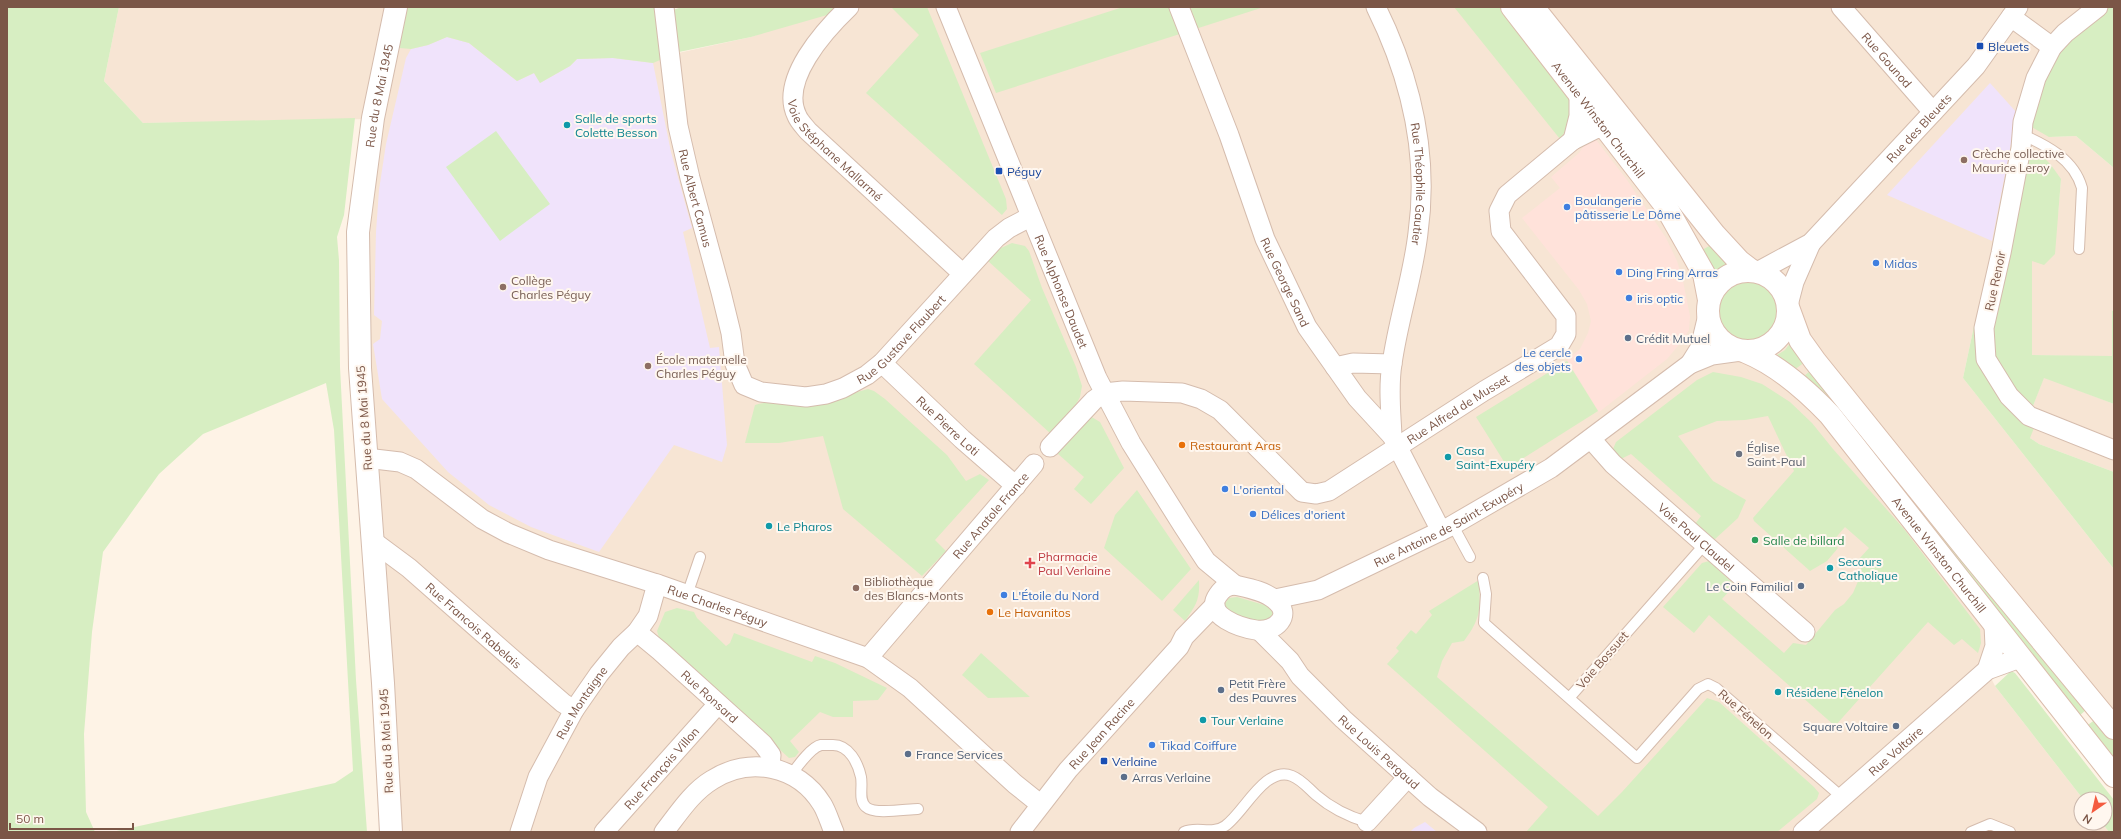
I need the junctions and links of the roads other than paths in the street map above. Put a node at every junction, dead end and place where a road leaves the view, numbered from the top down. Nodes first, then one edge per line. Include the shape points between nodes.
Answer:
1 (396, 7) edge
2 (664, 7) edge
3 (849, 7) edge
4 (946, 7) edge
5 (1179, 7) edge
6 (1376, 7) edge
7 (1512, 7) edge
8 (1533, 7) edge
9 (1841, 7) edge
10 (2098, 7) edge
11 (2014, 12) edge
12 (2052, 47) junction
13 (1579, 92) junction
14 (1933, 112) junction
15 (1608, 130) junction
16 (2021, 134) junction
17 (1573, 140) junction
18 (1030, 217) junction
19 (1811, 242) junction
20 (2079, 249) dead end
21 (1755, 272) junction
22 (962, 273) junction
23 (1709, 308) junction
24 (1788, 308) junction
25 (1744, 351) junction
26 (882, 363) junction
27 (1392, 364) junction
28 (1690, 364) junction
29 (1335, 367) junction
30 (744, 385) joint
31 (1104, 393) junction
32 (1389, 406) junction
33 (1369, 413) junction
34 (1591, 439) junction
35 (1394, 441) junction
36 (1050, 447) dead end
37 (2114, 450) edge
38 (366, 458) junction
39 (1034, 464) dead end
40 (1016, 486) junction
41 (1446, 529) junction
42 (374, 542) junction
43 (1705, 544) junction
44 (700, 557) dead end
45 (1470, 557) dead end
46 (1206, 561) junction
47 (1484, 580) dead end
48 (657, 584) junction
49 (1235, 585) junction
50 (1318, 590) junction
51 (687, 595) junction
52 (1275, 599) junction
53 (1216, 600) junction
54 (1228, 621) junction
55 (1280, 622) junction
56 (1994, 625) junction
57 (1260, 630) junction
58 (637, 632) junction
59 (1805, 632) dead end
60 (1184, 637) junction
61 (868, 658) junction
62 (2020, 658) junction
63 (1290, 661) junction
64 (1987, 670) junction
65 (1570, 697) junction
66 (718, 704) junction
67 (574, 710) junction
68 (2114, 728) edge
69 (770, 766) junction
70 (791, 775) junction
71 (2114, 776) edge
72 (1408, 777) junction
73 (1842, 798) junction
74 (1040, 804) junction
75 (918, 809) dead end
76 (1367, 822) joint
77 (1806, 831) edge
78 (391, 832) edge
79 (520, 832) edge
80 (604, 832) edge
81 (664, 832) edge
82 (834, 832) edge
83 (1020, 832) edge
84 (1184, 832) edge
85 (1210, 832) edge
86 (1477, 832) edge
87 (1971, 832) edge
88 (2010, 832) edge

1 - 38 main road, Rue du 8 Mai 1945 via 372,118 358,232 360,368
2 - 30 street, Rue Albert Camus via 678,126 722,292 731,333 734,364
3 - 22 street, Voie Stéphane Mallarmé via 804,59 794,84 793,101 796,115 808,131
4 - 18 street, Rue Alphonse Daudet
5 - 29 street, Rue George Sand via 1229,135 1265,239 1307,328
6 - 27 street, Rue Théophile Gautier via 1398,58 1419,134 1422,179 1418,233
7 - 13 main road, Avenue Winston Churchill
8 - 21 main road, Avenue Winston Churchill via 1715,234 1739,261
9 - 14 street, Rue Gounod
10 - 12 street, Rue Renoir via 2065,33
11 - 12 street
11 - 14 street, Rue des Bleuets via 1976,66
12 - 16 street, Rue Renoir via 2036,78
13 - 15 main road, Avenue Winston Churchill
13 - 17 street via 1579,116
14 - 19 street, Rue des Bleuets
15 - 17 street, Rue Alfred de Musset via 1597,128
15 - 23 main road, Avenue Winston Churchill via 1671,214 1704,274
16 - 20 lane via 2049,147 2070,164 2080,178 2082,188
16 - 37 street, Rue Renoir via 2021,148 2001,253 1984,328 1986,359 2009,396 2029,416
17 - 35 street, Rue Alfred de Musset via 1507,195 1498,217 1501,231 1566,316 1566,334 1559,346
18 - 22 street, Rue Gustave Flaubert via 996,238
18 - 31 street, Rue Alphonse Daudet
19 - 21 street, Rue des Bleuets
19 - 24 street, Rue des Bleuets via 1794,282
21 - 23 main road via 1736,273 1726,277 1716,287
21 - 24 main road via 1772,278 1780,286
22 - 26 street, Rue Gustave Flaubert
23 - 25 main road via 1712,329 1720,340 1732,348
23 - 28 street via 1700,348
24 - 25 main road via 1786,326 1778,339 1765,348
24 - 68 main road, Avenue Winston Churchill via 1800,340 1815,361 1981,568
25 - 28 street via 1712,355
25 - 56 main road, Avenue Winston Churchill via 1767,362 1802,388 1830,415
26 - 30 street, Rue Gustave Flaubert via 867,375 826,394 806,397 761,392
26 - 40 street, Rue Pierre Loti
27 - 29 street via 1353,363
27 - 32 street, Rue Théophile Gautier
28 - 34 street, Rue Antoine de Saint-Exupéry
29 - 33 street, Rue George Sand
31 - 35 street, Rue Alfred de Musset via 1182,393 1201,399 1220,410 1302,492 1316,494 1329,491
31 - 36 street via 1094,400
31 - 46 street, Rue Alphonse Daudet via 1142,461
32 - 33 lane
32 - 35 street, Rue Théophile Gautier
33 - 35 street, Rue George Sand
34 - 41 street, Rue Antoine de Saint-Exupéry via 1551,468
34 - 43 street, Voie Paul Claudel via 1614,464
35 - 41 street, Rue George Sand
38 - 42 main road, Rue du 8 Mai 1945
38 - 48 street, Rue Charles Péguy via 400,462 416,469 482,519 508,533 549,550
39 - 40 street, Rue Anatole France
40 - 61 street, Rue Anatole France
41 - 45 lane via 1458,533
41 - 50 street, Rue Antoine de Saint-Exupéry
42 - 67 street, Rue Francois Rabelais via 409,568
42 - 78 main road, Rue du 8 Mai 1945
43 - 59 street, Voie Paul Claudel
43 - 65 lane, Voie Bossuet
44 - 51 lane
46 - 49 street, Rue Alphonse Daudet
46 - 53 street, Rue Alphonse Daudet
47 - 65 lane, Voie Bossuet via 1484,623
48 - 51 street, Rue Charles Péguy
48 - 58 street, Rue Montaigne via 648,616
49 - 52 street
49 - 53 street, Rue Jean Racine via 1226,587
50 - 52 street, Rue Antoine de Saint-Exupéry
50 - 55 street, Rue Antoine de Saint-Exupéry
51 - 61 street, Rue Charles Péguy
52 - 55 street, Rue Louis Pergaud via 1281,606
53 - 54 street via 1220,615
53 - 60 street, Rue Jean Racine
54 - 57 street
54 - 60 street, Rue Jean Racine via 1198,629
55 - 57 street via 1270,630
55 - 63 street, Rue Louis Pergaud
56 - 62 main road, Avenue Winston Churchill
56 - 64 street via 1995,646
57 - 63 street, Rue Louis Pergaud
58 - 66 street, Rue Ronsard
58 - 67 street, Rue Montaigne via 599,674
60 - 74 street, Rue Jean Racine via 1179,647 1096,737
61 - 74 street, Rue Charles Péguy via 910,688
62 - 64 street, Rue Voltaire
62 - 71 main road, Avenue Winston Churchill
63 - 72 street, Rue Louis Pergaud via 1300,676 1338,714
64 - 73 street, Rue Voltaire
65 - 73 lane, Rue Fénelon via 1637,758 1698,689 1708,684 1716,688
66 - 69 street, Rue Ronsard via 763,744 771,755
66 - 80 street, Rue François Villon
67 - 79 street, Rue Montaigne via 538,777
69 - 70 street
69 - 81 street via 730,771 712,780 685,805
70 - 75 lane via 804,758 820,745 840,745 849,751 856,764 861,778 862,799 866,807 876,811
70 - 82 street via 802,782 821,803
72 - 76 street
72 - 86 street, Rue Louis Pergaud
73 - 77 street, Rue Voltaire
74 - 83 street, Rue Jean Racine
76 - 85 lane via 1332,806 1292,776 1281,773 1267,780 1225,826
84 - 85 lane via 1191,829
87 - 88 lane via 1990,824

